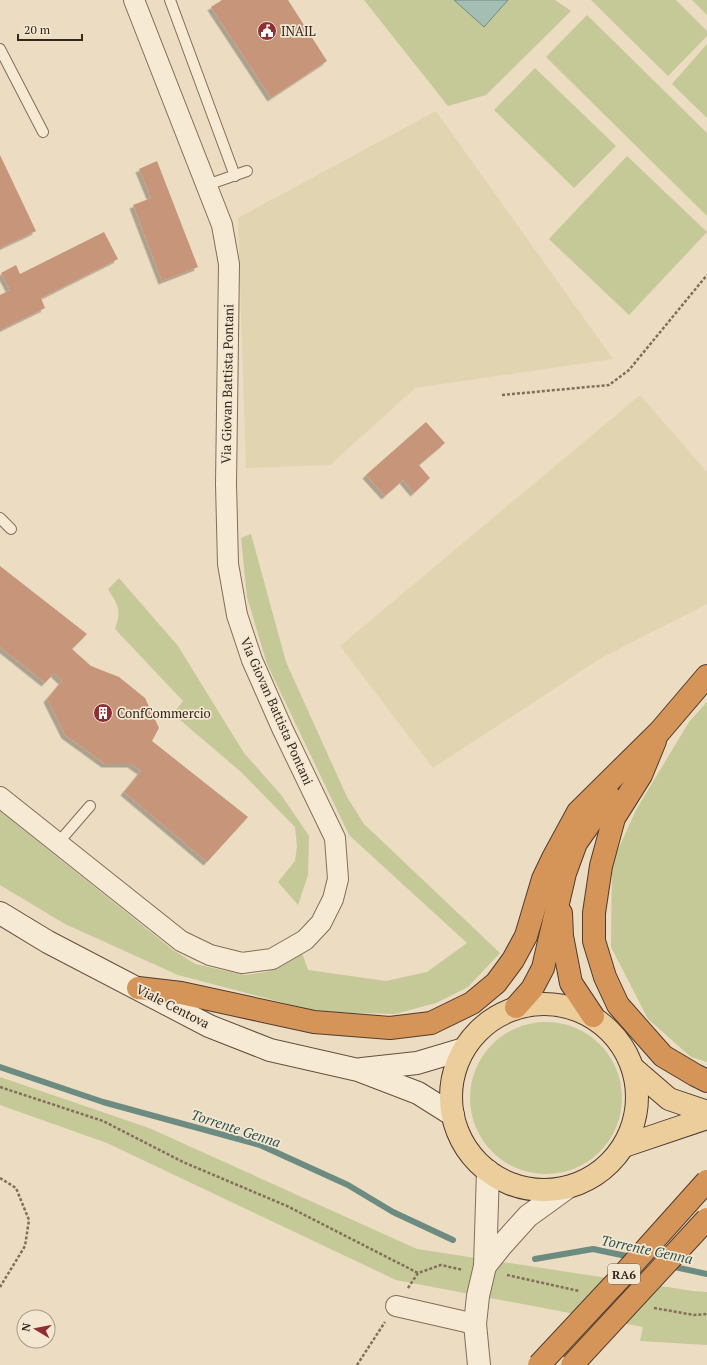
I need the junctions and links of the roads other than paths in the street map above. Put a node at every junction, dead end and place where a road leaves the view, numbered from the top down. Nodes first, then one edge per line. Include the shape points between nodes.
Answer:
1 (134, 0) edge
2 (170, 0) edge
3 (0, 48) edge
4 (43, 132) dead end
5 (247, 171) dead end
6 (235, 176) junction
7 (207, 185) junction
8 (0, 518) edge
9 (11, 529) dead end
10 (707, 676) edge
11 (658, 733) junction
12 (0, 797) edge
13 (90, 806) dead end
14 (58, 843) junction
15 (560, 896) junction
16 (0, 913) edge
17 (138, 988) junction
18 (516, 1008) junction
19 (593, 1016) junction
20 (464, 1049) junction
21 (633, 1068) junction
22 (358, 1070) junction
23 (707, 1081) edge
24 (707, 1112) edge
25 (453, 1115) junction
26 (707, 1118) edge
27 (624, 1146) junction
28 (488, 1171) junction
29 (707, 1181) edge
30 (568, 1187) junction
31 (707, 1219) edge
32 (476, 1268) junction
33 (396, 1306) road end
34 (475, 1324) junction
35 (480, 1365) edge
36 (539, 1365) edge
37 (572, 1365) edge

1 - 7 street, Via Giovan Battista Pontani
2 - 6 lane
3 - 4 lane
5 - 6 lane
6 - 7 lane
7 - 14 street, Via Giovan Battista Pontani via 222,225 228,264 228,564 237,615 252,660 276,715 335,838 338,879 333,899 321,923 305,940 272,959 242,963 210,955 181,941
8 - 9 lane
10 - 11 highway
11 - 15 highway via 576,843
11 - 17 highway via 578,812 543,879 526,936 513,960 496,983 472,1003 431,1023 390,1028 314,1022 181,993
11 - 23 highway via 641,775 614,818 601,866 594,913 594,941 605,977 618,1005 663,1056
12 - 14 street, Via Giovan Battista Pontani
13 - 14 lane
15 - 18 highway via 543,968 532,988
15 - 19 highway via 562,936 571,983
16 - 17 main road, Viale Centova via 48,942
17 - 22 main road, Viale Centova via 210,1026 270,1050
18 - 19 main road via 542,1003 568,1006
18 - 20 main road via 496,1017 478,1031
19 - 21 main road via 610,1030 624,1047
20 - 22 main road via 417,1063
20 - 25 main road via 455,1070 451,1092
21 - 24 main road via 669,1099
21 - 27 main road via 638,1094 635,1121
22 - 25 main road via 418,1093
25 - 28 main road via 460,1136 468,1149
26 - 27 main road
27 - 30 main road via 603,1169 590,1178
28 - 30 main road via 512,1185 540,1190
28 - 32 main road
29 - 36 highway, RA6, bridge
30 - 32 main road via 528,1216 501,1246
31 - 37 highway, RA6, bridge
32 - 34 main road via 478,1296
33 - 34 street
34 - 35 main road

